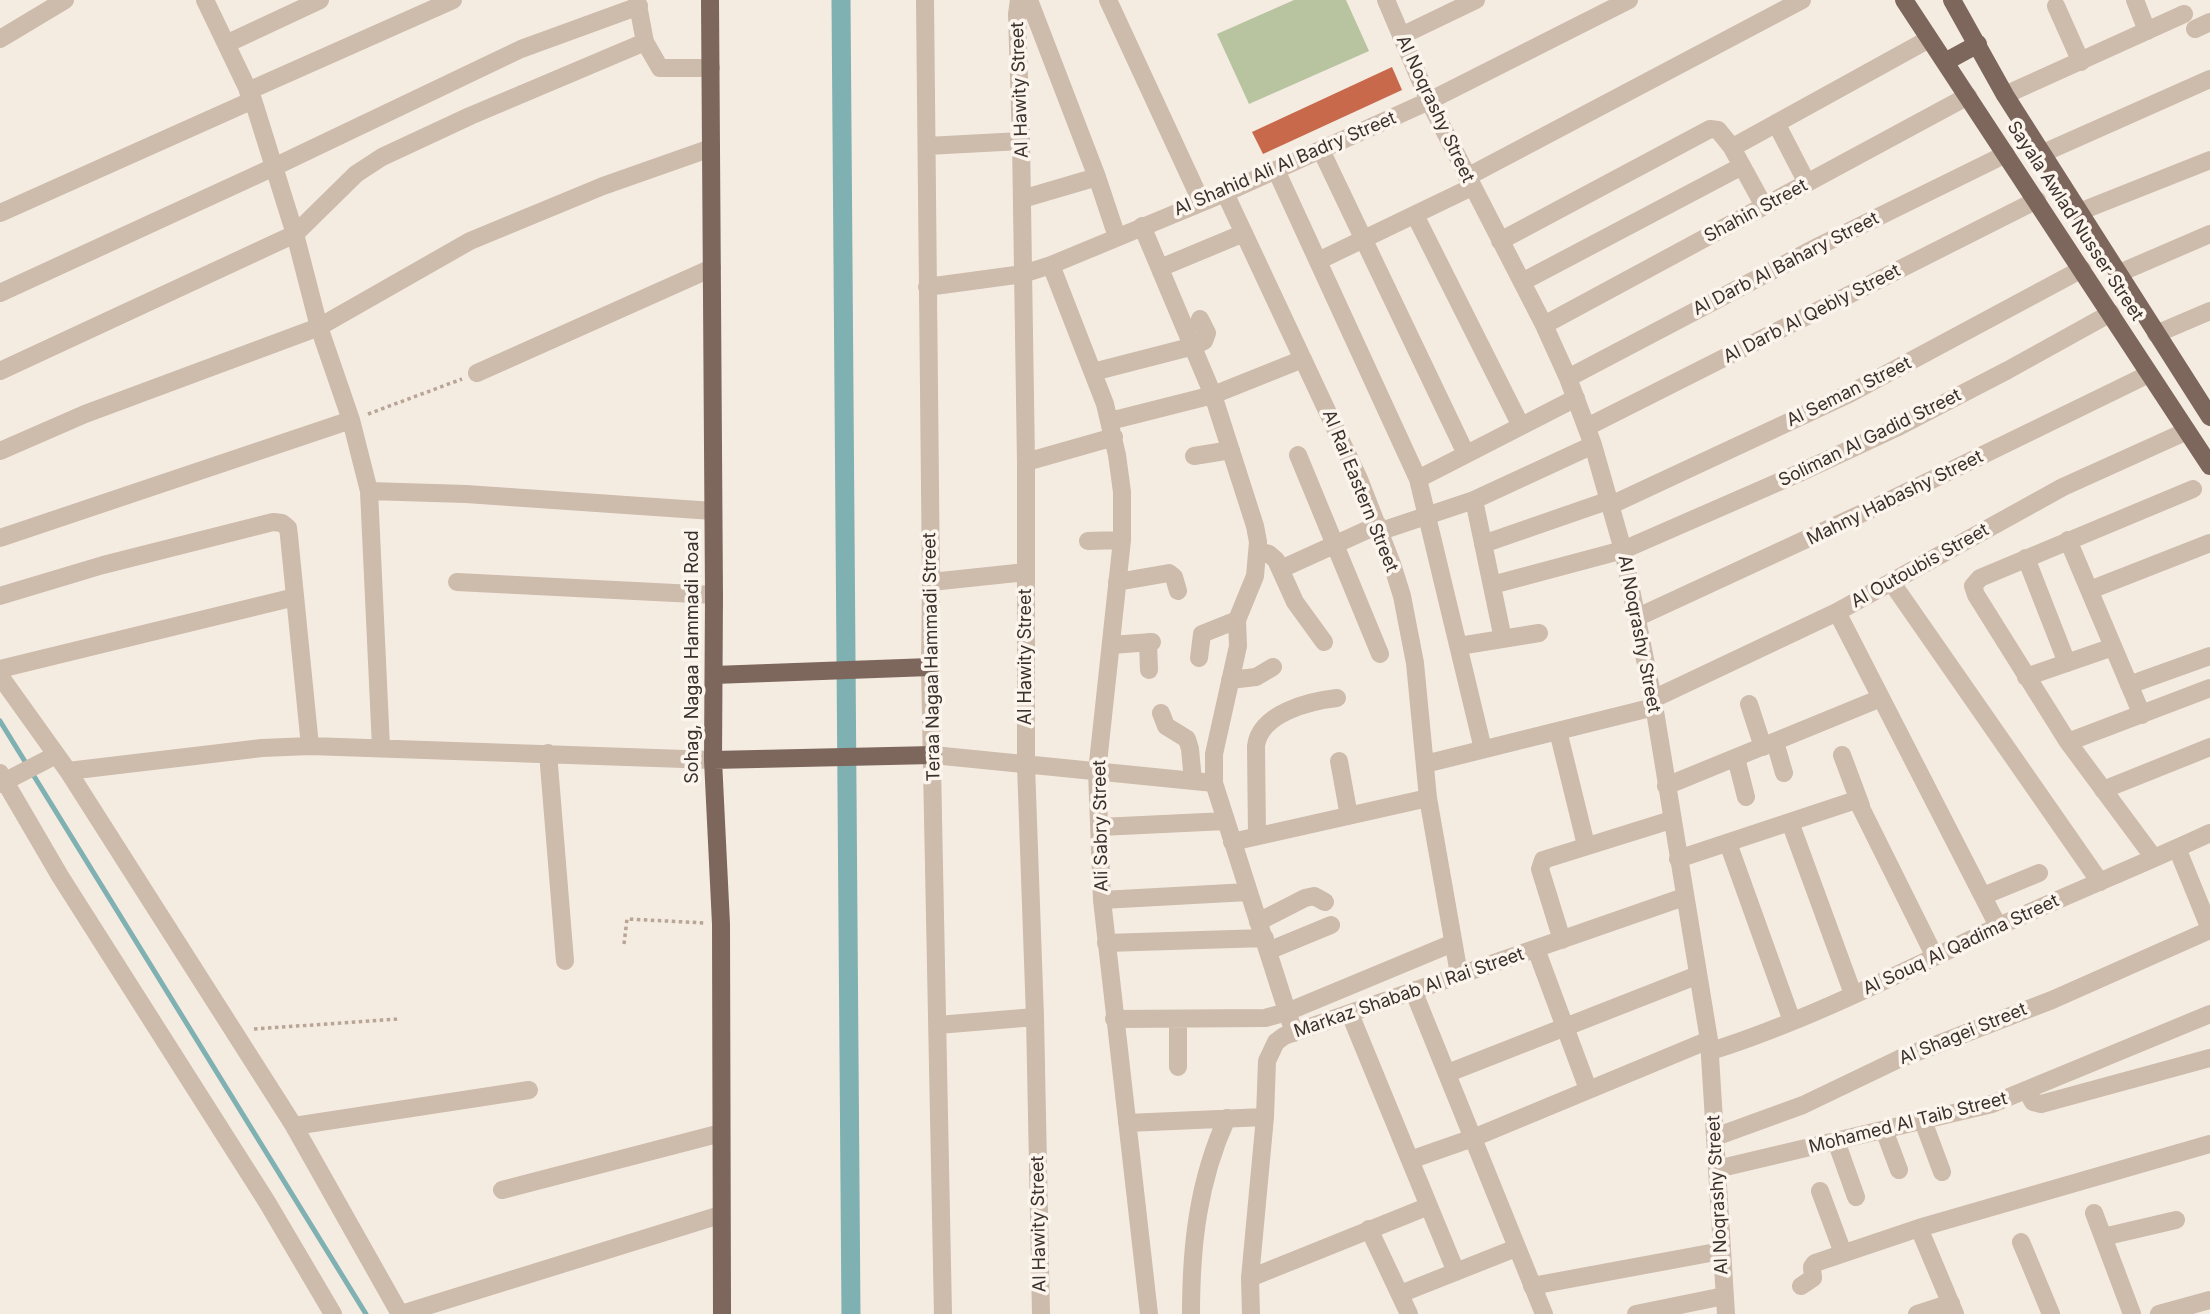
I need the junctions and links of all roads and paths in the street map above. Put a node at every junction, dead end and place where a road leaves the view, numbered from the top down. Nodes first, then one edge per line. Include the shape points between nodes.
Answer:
1 (65, 0) edge
2 (205, 0) edge
3 (320, 0) edge
4 (453, 0) edge
5 (710, 0) edge
6 (925, 0) edge
7 (1019, 0) edge
8 (1029, 0) edge
9 (1108, 0) edge
10 (1386, 0) edge
11 (1476, 0) edge
12 (1629, 0) edge
13 (1802, 0) edge
14 (1904, 0) edge
15 (2135, 0) edge
16 (1956, 1) edge
17 (638, 3) edge
18 (2056, 6) dead end
19 (2184, 14) dead end
20 (2147, 31) junction
21 (1401, 36) junction
22 (0, 39) edge
23 (1929, 39) junction
24 (645, 42) junction
25 (226, 44) junction
26 (1978, 44) junction
27 (1945, 62) junction
28 (2081, 62) junction
29 (711, 68) junction
30 (2210, 79) edge
31 (2005, 95) junction
32 (251, 96) junction
33 (1968, 96) junction
34 (1429, 102) junction
35 (1776, 124) junction
36 (1021, 141) junction
37 (927, 146) junction
38 (1731, 146) junction
39 (711, 148) junction
40 (1321, 150) junction
41 (2007, 154) junction
42 (2041, 154) junction
43 (2210, 160) edge
44 (1742, 166) junction
45 (274, 167) junction
46 (1276, 170) junction
47 (1097, 177) junction
48 (1470, 182) junction
49 (1807, 183) junction
50 (1225, 193) junction
51 (1022, 200) junction
52 (2038, 200) junction
53 (1201, 201) junction
54 (1765, 206) junction
55 (2079, 212) junction
56 (0, 213) edge
57 (1415, 215) junction
58 (1142, 226) junction
59 (1244, 233) junction
60 (295, 234) junction
61 (2210, 234) edge
62 (1117, 237) junction
63 (1363, 240) junction
64 (1500, 242) junction
65 (1318, 261) junction
66 (1051, 265) junction
67 (712, 268) junction
68 (1160, 268) junction
69 (2082, 269) junction
70 (1023, 274) junction
71 (2117, 274) junction
72 (1522, 282) junction
73 (927, 287) junction
74 (0, 293) edge
75 (2210, 311) edge
76 (2111, 313) junction
77 (1200, 319) dead end
78 (1544, 326) junction
79 (319, 327) junction
80 (2156, 334) junction
81 (1194, 346) junction
82 (1303, 359) junction
83 (0, 371) edge
84 (1093, 372) junction
85 (477, 373) joint
86 (2149, 374) junction
87 (1568, 378) junction
88 (1213, 395) junction
89 (1576, 398) junction
90 (2210, 416) edge
91 (351, 421) junction
92 (1521, 426) junction
93 (1587, 427) junction
94 (1112, 429) junction
95 (2187, 431) junction
96 (1593, 445) junction
97 (1231, 450) junction
98 (0, 451) edge
99 (1466, 454) junction
100 (1298, 455) dead end
101 (1194, 456) dead end
102 (1026, 462) junction
103 (2210, 466) edge
104 (1418, 479) junction
105 (2193, 489) dead end
106 (369, 491) junction
107 (1474, 500) junction
108 (1610, 503) junction
109 (713, 511) junction
110 (1427, 516) junction
111 (1379, 528) junction
112 (0, 538) edge
113 (1122, 540) junction
114 (2068, 540) junction
115 (1088, 541) dead end
116 (2210, 543) edge
117 (1335, 544) junction
118 (1483, 544) junction
119 (1623, 550) junction
120 (1258, 551) junction
121 (2026, 558) junction
122 (1281, 569) junction
123 (1026, 572) junction
124 (457, 582) dead end
125 (931, 582) junction
126 (1117, 582) junction
127 (1892, 583) junction
128 (1492, 585) junction
129 (2090, 590) junction
130 (1178, 591) dead end
131 (714, 595) junction
132 (0, 596) edge
133 (295, 597) junction
134 (1837, 612) junction
135 (1638, 617) junction
136 (1237, 620) junction
137 (1539, 633) dead end
138 (1503, 639) junction
139 (1324, 642) dead end
140 (1111, 645) junction
141 (1459, 646) junction
142 (2113, 647) junction
143 (1380, 653) dead end
144 (2210, 656) edge
145 (1199, 658) dead end
146 (2067, 663) junction
147 (930, 667) junction
148 (1273, 667) dead end
149 (0, 669) edge
150 (1149, 670) dead end
151 (714, 674) junction
152 (0, 676) edge
153 (2026, 677) junction
154 (1230, 680) junction
155 (2129, 685) junction
156 (2210, 688) edge
157 (1338, 698) dead end
158 (1881, 698) junction
159 (1653, 703) junction
160 (1749, 704) dead end
161 (1161, 713) dead end
162 (2142, 715) junction
163 (1558, 731) junction
164 (2068, 743) junction
165 (1769, 745) junction
166 (310, 746) junction
167 (380, 747) junction
168 (2210, 747) edge
169 (1483, 749) junction
170 (548, 753) junction
171 (933, 755) junction
172 (1842, 755) dead end
173 (50, 757) junction
174 (1737, 758) junction
175 (713, 760) junction
176 (1339, 761) dead end
177 (1425, 764) junction
178 (1026, 765) junction
179 (68, 771) junction
180 (1097, 772) junction
181 (1784, 773) dead end
182 (6, 778) edge
183 (1192, 781) junction
184 (1213, 783) junction
185 (1666, 786) junction
186 (2103, 790) junction
187 (1746, 797) dead end
188 (1428, 798) junction
189 (1861, 806) junction
190 (1349, 816) junction
191 (1671, 820) junction
192 (1226, 821) junction
193 (1790, 822) junction
194 (1100, 827) junction
195 (2210, 833) edge
196 (1257, 836) junction
197 (1232, 842) junction
198 (1728, 843) junction
199 (1586, 845) junction
200 (2177, 848) junction
201 (2154, 858) junction
202 (1678, 859) junction
203 (2039, 873) dead end
204 (2100, 882) junction
205 (1248, 892) junction
206 (1983, 896) junction
207 (1685, 897) junction
208 (1102, 900) junction
209 (1325, 902) dead end
210 (721, 924) junction
211 (1331, 925) dead end
212 (1998, 926) junction
213 (2210, 930) edge
214 (1264, 937) junction
215 (1562, 940) junction
216 (1106, 943) junction
217 (1452, 943) junction
218 (624, 944) dead end
219 (1536, 949) junction
220 (1935, 957) junction
221 (565, 961) dead end
222 (1458, 974) junction
223 (1698, 975) junction
224 (1413, 990) junction
225 (1853, 994) junction
226 (1287, 1012) junction
227 (1350, 1014) junction
228 (2210, 1014) edge
229 (1035, 1017) junction
230 (399, 1019) dead end
231 (1114, 1019) junction
232 (1178, 1019) junction
233 (1792, 1021) junction
234 (937, 1025) junction
235 (1565, 1027) junction
236 (231, 1030) junction
237 (1294, 1032) junction
238 (1710, 1046) junction
239 (2210, 1058) edge
240 (1178, 1067) dead end
241 (1448, 1073) junction
242 (1588, 1089) junction
243 (529, 1090) dead end
244 (2027, 1091) junction
245 (1265, 1117) junction
246 (1227, 1118) junction
247 (1923, 1121) junction
248 (1127, 1123) junction
249 (294, 1126) junction
250 (1884, 1130) junction
251 (721, 1133) junction
252 (1715, 1137) junction
253 (1473, 1138) junction
254 (1836, 1141) junction
255 (2210, 1144) edge
256 (1410, 1160) junction
257 (1717, 1169) junction
258 (1899, 1171) dead end
259 (1942, 1172) dead end
260 (502, 1190) dead end
261 (1819, 1191) dead end
262 (1856, 1198) dead end
263 (1429, 1206) junction
264 (2094, 1213) dead end
265 (720, 1215) junction
266 (2176, 1220) dead end
267 (1919, 1228) junction
268 (1370, 1229) junction
269 (2103, 1237) junction
270 (2021, 1242) dead end
271 (1516, 1248) junction
272 (1721, 1251) junction
273 (1843, 1253) junction
274 (1456, 1272) junction
275 (1250, 1278) junction
276 (1532, 1286) junction
277 (1801, 1286) dead end
278 (1400, 1294) junction
279 (1724, 1296) junction
280 (2210, 1300) edge
281 (1953, 1308) edge
282 (1543, 1311) edge
283 (333, 1314) edge
284 (401, 1314) edge
285 (722, 1314) edge
286 (943, 1314) edge
287 (1041, 1314) edge
288 (1149, 1314) edge
289 (1191, 1314) edge
290 (1251, 1314) edge
291 (1409, 1314) edge
292 (1523, 1314) edge
293 (1636, 1314) edge
294 (1727, 1314) edge
295 (1917, 1314) edge
296 (2052, 1314) edge
297 (2132, 1314) edge
298 (2159, 1314) edge

1 - 22 street
2 - 25 street
3 - 25 street
4 - 32 street
5 - 29 main road, Sohag, Nagaa Hammadi Road
6 - 37 street, Teraa Nagaa Hammadi Street
7 - 36 street, Al Hawity Street
8 - 47 street
9 - 53 street
10 - 21 street, Al Noqrashy Street
11 - 21 street
12 - 34 street, Al Shahid Ali Al Badry Street
13 - 48 street
14 - 23 main road, Sayala Awlad Nusser Street
15 - 20 street
16 - 26 main road, Sayala Awlad Nusser Street
17 - 24 street
17 - 45 street via 521,49
18 - 28 street
19 - 20 street
20 - 28 street
21 - 34 street, Al Noqrashy Street
23 - 27 main road, Sayala Awlad Nusser Street
23 - 35 street
24 - 29 street via 660,68
24 - 60 street via 382,157 356,174
25 - 32 street
26 - 27 main road
26 - 31 main road, Sayala Awlad Nusser Street
27 - 33 main road, Sayala Awlad Nusser Street
28 - 31 street
29 - 39 main road, Sohag, Nagaa Hammadi Road
30 - 42 street
31 - 42 main road, Sayala Awlad Nusser Street
32 - 45 street
32 - 56 street
33 - 41 main road, Sayala Awlad Nusser Street
33 - 49 street, Shahin Street
34 - 40 street, Al Shahid Ali Al Badry Street
34 - 48 street, Al Noqrashy Street
35 - 38 street
35 - 49 street
36 - 37 street
36 - 51 street, Al Hawity Street
37 - 73 street, Teraa Nagaa Hammadi Street
38 - 44 street
38 - 64 street via 1717,130 1706,130
39 - 67 main road, Sohag, Nagaa Hammadi Road
39 - 79 street via 470,241
40 - 46 street, Al Shahid Ali Al Badry Street
40 - 63 street
41 - 52 main road, Sayala Awlad Nusser Street
41 - 87 street, Al Darb Al Bahary Street
42 - 55 main road, Sayala Awlad Nusser Street
43 - 55 street
44 - 54 street
44 - 72 street
45 - 60 street
45 - 74 street
46 - 50 street, Al Shahid Ali Al Badry Street
46 - 65 street
47 - 51 street
47 - 62 street
48 - 57 street
48 - 64 street, Al Noqrashy Street
49 - 54 street, Shahin Street
50 - 53 street, Al Shahid Ali Al Badry Street
50 - 59 street, Al Rai Eastern Street
51 - 70 street, Al Hawity Street
52 - 69 main road, Sayala Awlad Nusser Street
52 - 93 street, Al Darb Al Qebly Street
53 - 58 street, Al Shahid Ali Al Badry Street
54 - 78 street, Shahin Street
55 - 71 main road, Sayala Awlad Nusser Street
57 - 63 street
57 - 92 street
58 - 62 street, Al Shahid Ali Al Badry Street
58 - 68 street
59 - 68 street
59 - 82 street, Al Rai Eastern Street
60 - 79 street
60 - 83 street
61 - 71 street
62 - 66 street, Al Shahid Ali Al Badry Street
63 - 65 street
63 - 99 street
64 - 72 street, Al Noqrashy Street
65 - 104 street
66 - 70 street, Al Shahid Ali Al Badry Street
66 - 84 street, Ali Sabry Street
67 - 85 street
67 - 109 main road, Sohag, Nagaa Hammadi Road
68 - 81 street
69 - 76 main road, Sayala Awlad Nusser Street
69 - 108 street, Al Seman Street via 1849,394
70 - 73 street, Al Shahid Ali Al Badry Street
70 - 102 street, Al Hawity Street
71 - 80 main road, Sayala Awlad Nusser Street
72 - 78 street, Al Noqrashy Street
73 - 125 street, Teraa Nagaa Hammadi Street
75 - 80 street
76 - 86 main road, Sayala Awlad Nusser Street
76 - 119 street, Soliman Al Gadid Street via 1900,426
77 - 81 street via 1206,338
78 - 87 street, Al Noqrashy Street
79 - 91 street
79 - 98 street via 98,409
80 - 90 main road, Sayala Awlad Nusser Street
81 - 84 street
81 - 88 street
82 - 88 street
82 - 111 street, Al Rai Eastern Street
84 - 94 street, Ali Sabry Street
85 - 91 path
86 - 95 main road, Sayala Awlad Nusser Street
86 - 135 street, Mahny Habashy Street
87 - 89 street, Al Noqrashy Street
88 - 94 street
88 - 97 street
89 - 92 street
89 - 93 street, Al Noqrashy Street
91 - 106 street
91 - 112 street
92 - 99 street
93 - 96 street, Al Noqrashy Street
94 - 102 street
94 - 113 street, Ali Sabry Street via 1122,492
95 - 103 main road, Sayala Awlad Nusser Street
95 - 127 street, Al Outoubis Street via 2052,493
96 - 107 street
96 - 108 street, Al Noqrashy Street
97 - 101 street
97 - 120 street via 1255,526
99 - 104 street
100 - 117 street
102 - 123 street, Al Hawity Street
104 - 110 street
105 - 114 street
106 - 109 street
106 - 167 street
107 - 110 street
107 - 118 street
108 - 118 street, Al Seman Street
108 - 119 street, Al Noqrashy Street
109 - 131 main road, Sohag, Nagaa Hammadi Road
110 - 111 street
110 - 141 street
111 - 117 street
111 - 177 street, Al Rai Eastern Street via 1409,630
113 - 115 street
113 - 126 street, Ali Sabry Street
114 - 121 street
114 - 129 street
116 - 129 street
117 - 122 street
117 - 143 street
118 - 128 street
119 - 128 street, Soliman Al Gadid Street
119 - 135 street, Al Noqrashy Street
120 - 122 street via 1273,557
120 - 136 street via 1253,584
121 - 146 street
121 - 153 street via 1980,578 1973,586
122 - 139 street via 1295,602
123 - 125 street
123 - 178 street, Al Hawity Street
124 - 131 street
125 - 147 street, Teraa Nagaa Hammadi Street
126 - 130 street via 1169,573
126 - 140 street, Ali Sabry Street
127 - 134 street, Al Outoubis Street
127 - 204 street
128 - 138 street
129 - 142 street
131 - 151 main road, Sohag, Nagaa Hammadi Road
132 - 133 street via 273,522 288,528
133 - 149 street
133 - 166 street
134 - 158 street
134 - 159 street, Al Outoubis Street
135 - 159 street, Al Noqrashy Street
136 - 145 street via 1202,634
136 - 154 street via 1238,646
137 - 138 street
138 - 141 street
140 - 150 street via 1150,642
140 - 180 street, Ali Sabry Street
141 - 169 street
142 - 146 street
142 - 155 street
144 - 155 street
146 - 153 street
147 - 151 main road
147 - 171 street, Teraa Nagaa Hammadi Street
148 - 154 street via 1256,677
151 - 175 main road, Sohag, Nagaa Hammadi Road
152 - 173 street
153 - 164 street
154 - 184 street via 1214,754
155 - 162 street
156 - 162 street
157 - 196 street via 1297,707 1264,725 1259,733
158 - 165 street
158 - 206 street
159 - 163 street, Al Outoubis Street
159 - 185 street, Al Noqrashy Street
160 - 165 street
161 - 183 street via 1166,726 1187,739
162 - 164 street
163 - 169 street, Al Outoubis Street
163 - 199 street
164 - 186 street
165 - 174 street
165 - 181 street
166 - 167 street
166 - 179 street
167 - 170 street
168 - 186 street
169 - 177 street, Al Outoubis Street
170 - 175 street
170 - 221 street
171 - 175 main road
171 - 178 street
171 - 234 street, Teraa Nagaa Hammadi Street
172 - 189 street
173 - 179 street
173 - 182 street
174 - 185 street
174 - 187 street
175 - 210 main road, Sohag, Nagaa Hammadi Road
176 - 190 street
177 - 188 street, Al Rai Eastern Street
178 - 180 street
178 - 229 street, Al Hawity Street
179 - 236 street
180 - 183 street
180 - 194 street, Ali Sabry Street
182 - 283 street via 60,876
183 - 184 street
184 - 192 street
185 - 191 street, Al Noqrashy Street
186 - 201 street
188 - 190 street
188 - 217 street, Al Rai Eastern Street
189 - 193 street via 1850,802
189 - 220 street
190 - 196 street
191 - 199 street
191 - 202 street, Al Noqrashy Street
192 - 194 street
192 - 197 street
193 - 198 street
193 - 225 street
194 - 208 street, Ali Sabry Street
195 - 200 street, Al Souq Al Qadima Street
196 - 197 street
197 - 205 street
198 - 202 street
198 - 233 street
199 - 215 street via 1540,864
200 - 201 street, Al Souq Al Qadima Street
200 - 213 street
201 - 204 street, Al Souq Al Qadima Street
202 - 207 street, Al Noqrashy Street
203 - 206 street
204 - 212 street, Al Souq Al Qadima Street
205 - 208 street
205 - 214 street
206 - 212 street
207 - 215 street, Markaz Shabab Al Rai Street
207 - 223 street, Al Noqrashy Street
208 - 216 street, Ali Sabry Street
209 - 214 street via 1305,898
210 - 218 path via 627,919
210 - 251 main road, Sohag, Nagaa Hammadi Road
211 - 214 street
212 - 220 street, Al Souq Al Qadima Street
213 - 252 street, Al Shagei Street via 2052,1000 1899,1059 1803,1105
214 - 216 street
214 - 226 street
215 - 219 street, Markaz Shabab Al Rai Street
216 - 231 street, Ali Sabry Street
217 - 222 street, Al Rai Eastern Street
217 - 226 street
219 - 222 street, Markaz Shabab Al Rai Street
219 - 235 street
220 - 225 street, Al Souq Al Qadima Street
222 - 224 street, Markaz Shabab Al Rai Street
223 - 235 street
223 - 238 street, Al Noqrashy Street
224 - 227 street, Markaz Shabab Al Rai Street
224 - 241 street
225 - 233 street, Al Souq Al Qadima Street
226 - 232 street via 1251,1019
226 - 237 street
227 - 237 street, Markaz Shabab Al Rai Street
227 - 256 street
228 - 244 street, Mohamed Al Taib Street
229 - 234 street
229 - 287 street, Al Hawity Street
230 - 236 path
231 - 232 street
231 - 248 street, Ali Sabry Street
232 - 240 street
233 - 238 street, Al Souq Al Qadima Street
234 - 286 street, Teraa Nagaa Hammadi Street
235 - 241 street
235 - 242 street
236 - 249 street
237 - 245 street, Markaz Shabab Al Rai Street via 1270,1051
238 - 242 street, Al Souq Al Qadima Street
238 - 252 street, Al Noqrashy Street
239 - 244 street via 2041,1104 2033,1102
241 - 253 street
242 - 253 street, Al Souq Al Qadima Street
243 - 249 street
244 - 247 street, Mohamed Al Taib Street
245 - 246 street
245 - 275 street, Markaz Shabab Al Rai Street
246 - 248 street
246 - 289 street via 1200,1201
247 - 250 street, Mohamed Al Taib Street
247 - 259 street
248 - 288 street, Ali Sabry Street
249 - 284 street
250 - 254 street, Mohamed Al Taib Street
250 - 258 street
251 - 260 street
251 - 265 main road, Sohag, Nagaa Hammadi Road
252 - 257 street, Al Noqrashy Street
253 - 256 street, Al Souq Al Qadima Street
253 - 271 street
254 - 257 street, Mohamed Al Taib Street
254 - 262 street
255 - 267 street
256 - 263 street
257 - 272 street, Al Noqrashy Street
261 - 273 street
263 - 268 street
263 - 274 street
264 - 269 street
265 - 284 street
265 - 285 main road, Sohag, Nagaa Hammadi Road
266 - 269 street
267 - 273 street
267 - 281 street
268 - 275 street
268 - 278 street
269 - 297 street
270 - 296 street
271 - 274 street
271 - 276 street
272 - 276 street
272 - 279 street, Al Noqrashy Street
273 - 277 street via 1812,1264 1813,1278
274 - 278 street
275 - 290 street, Markaz Shabab Al Rai Street
276 - 282 street
278 - 291 street
279 - 293 street
279 - 294 street, Al Noqrashy Street
280 - 298 street
281 - 295 street
282 - 292 street

